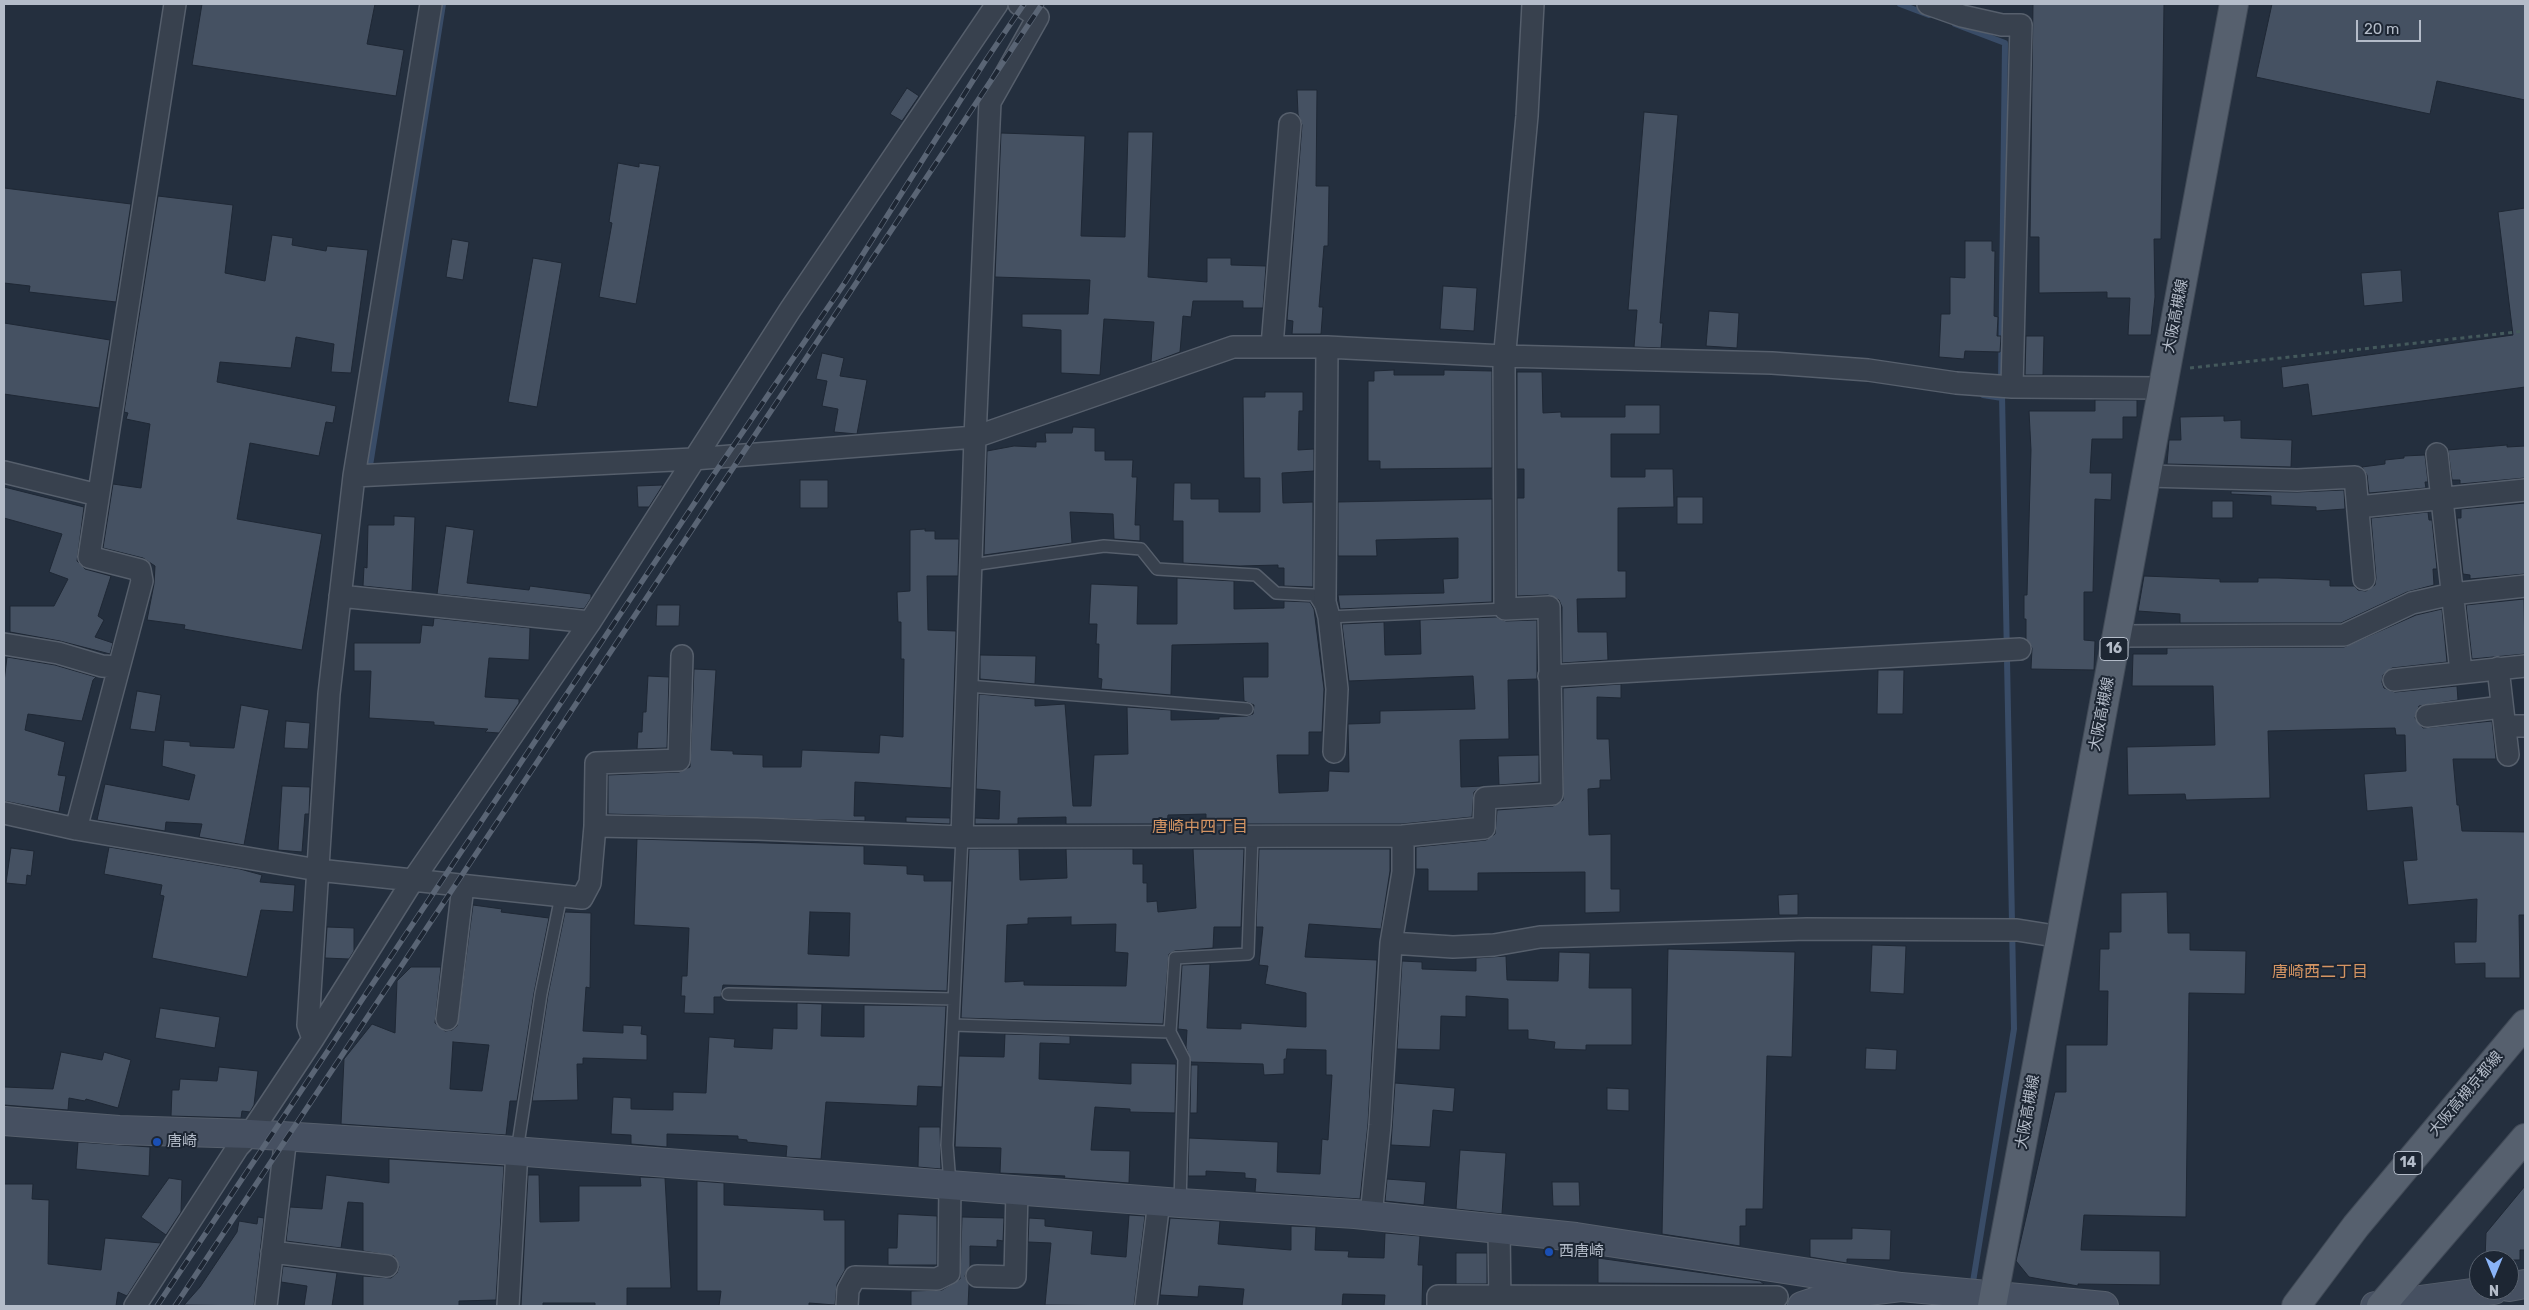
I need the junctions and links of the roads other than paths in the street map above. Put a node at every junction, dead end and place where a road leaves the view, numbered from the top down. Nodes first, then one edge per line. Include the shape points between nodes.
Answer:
1 (175, 4) edge
2 (431, 4) edge
3 (997, 4) edge
4 (1019, 4) edge
5 (1533, 4) edge
6 (1928, 4) edge
7 (2234, 4) edge
8 (1290, 124) dead end
9 (1272, 346) junction
10 (1327, 347) junction
11 (1504, 356) junction
12 (2164, 380) junction
13 (2012, 387) junction
14 (975, 437) junction
15 (2437, 454) dead end
16 (693, 459) junction
17 (4, 472) edge
18 (354, 476) junction
19 (2146, 476) junction
20 (2525, 490) edge
21 (98, 495) junction
22 (2441, 499) junction
23 (2358, 507) junction
24 (971, 565) junction
25 (2364, 579) dead end
26 (2525, 586) edge
27 (2452, 594) junction
28 (340, 596) junction
29 (1505, 609) junction
30 (1329, 617) junction
31 (590, 622) junction
32 (2117, 636) junction
33 (4, 644) edge
34 (2020, 649) dead end
35 (682, 656) dead end
36 (2525, 666) edge
37 (119, 667) junction
38 (2498, 668) junction
39 (2461, 672) junction
40 (1549, 676) junction
41 (2394, 680) dead end
42 (968, 686) junction
43 (1247, 709) dead end
44 (2426, 716) dead end
45 (2511, 720) edge
46 (1334, 752) dead end
47 (2508, 755) dead end
48 (4, 813) edge
49 (595, 826) junction
50 (76, 829) junction
51 (1252, 836) junction
52 (1403, 836) junction
53 (962, 838) junction
54 (318, 870) junction
55 (413, 880) junction
56 (463, 886) junction
57 (562, 896) junction
58 (2061, 937) junction
59 (1391, 943) junction
60 (728, 994) dead end
61 (954, 999) junction
62 (446, 1019) dead end
63 (2525, 1024) edge
64 (953, 1025) junction
65 (1170, 1032) junction
66 (312, 1039) junction
67 (4, 1121) edge
68 (250, 1134) junction
69 (286, 1136) junction
70 (2525, 1138) edge
71 (517, 1151) junction
72 (950, 1184) junction
73 (1017, 1190) junction
74 (1169, 1202) junction
75 (1371, 1216) junction
76 (1499, 1229) junction
77 (272, 1252) junction
78 (387, 1266) dead end
79 (1778, 1269) junction
80 (977, 1276) dead end
81 (1901, 1287) junction
82 (2469, 1293) edge
83 (1994, 1301) edge
84 (1500, 1302) edge
85 (1785, 1303) edge
86 (135, 1306) edge
87 (266, 1306) edge
88 (508, 1306) edge
89 (847, 1306) edge
90 (1146, 1306) edge
91 (1438, 1306) edge
92 (2104, 1306) edge
93 (2296, 1306) edge
94 (2379, 1306) edge

1 - 21 street
2 - 18 street
3 - 16 street
4 - 14 street via 1038,17 990,102
5 - 11 street via 1527,116
6 - 13 street via 1962,16 2002,25 2021,25
7 - 12 main road, 大阪高槻線 / 16
8 - 9 street
9 - 10 street
9 - 14 street via 1233,347
10 - 11 street
10 - 30 street via 1325,602
11 - 13 street via 1772,363 1868,370 1956,383
11 - 29 street
12 - 13 street
12 - 19 main road, 大阪高槻線 / 16
14 - 16 street
14 - 24 street
15 - 22 street
16 - 18 street
16 - 31 street
17 - 21 street
18 - 28 street
19 - 23 street via 2297,480 2355,477
19 - 32 main road, 大阪高槻線 / 16
20 - 22 street
21 - 37 street via 89,557 140,570 142,581
22 - 23 street
22 - 27 street
23 - 25 street
24 - 30 lane via 1104,546 1141,549 1157,568 1256,575 1276,594 1314,595
24 - 42 street
26 - 27 street
27 - 32 street via 2412,602 2344,635
27 - 39 street
28 - 31 street
28 - 54 street via 329,694
29 - 30 lane
29 - 40 street via 1549,607
30 - 46 street via 1336,689
31 - 55 street
32 - 58 main road, 大阪高槻線 / 16
33 - 37 street
34 - 40 street
35 - 49 street via 679,760 596,763
36 - 38 street
37 - 50 street
38 - 39 street
38 - 45 street
39 - 41 street
40 - 52 street via 1552,794 1485,798 1484,828
42 - 43 lane
42 - 53 street
44 - 45 street
45 - 47 street
48 - 50 street
49 - 53 street
49 - 57 street via 590,883 582,898
50 - 54 street
51 - 52 street
51 - 53 street
51 - 65 lane via 1248,954 1175,958
52 - 59 street via 1402,872
53 - 61 lane
54 - 55 street
54 - 66 street via 308,1025
55 - 56 street
55 - 66 street
56 - 57 street
56 - 62 street
57 - 71 lane via 541,994
58 - 59 street via 2017,930 1807,929 1540,937 1494,945 1453,947
58 - 83 main road, 大阪高槻線 / 16
59 - 75 street
60 - 61 lane
61 - 64 lane
63 - 93 main road, 大阪高槻京都線 / 14 via 2356,1226
64 - 65 lane
64 - 72 lane via 947,1145
65 - 74 lane via 1184,1059
66 - 68 street
67 - 68 street via 119,1130
68 - 69 street
68 - 86 street via 238,1147
69 - 71 street
69 - 77 street
70 - 94 main road
71 - 72 street
71 - 88 street
72 - 73 street
72 - 89 street via 949,1273 937,1279 855,1277 848,1290
73 - 74 street
73 - 80 street via 1015,1277
74 - 75 street
74 - 90 street
75 - 76 street
76 - 79 street via 1576,1237
76 - 84 street
77 - 78 street
77 - 87 street
79 - 81 street
79 - 85 street
81 - 83 street
81 - 85 street
82 - 94 street
83 - 92 street
84 - 85 street
84 - 91 street via 1438,1296

